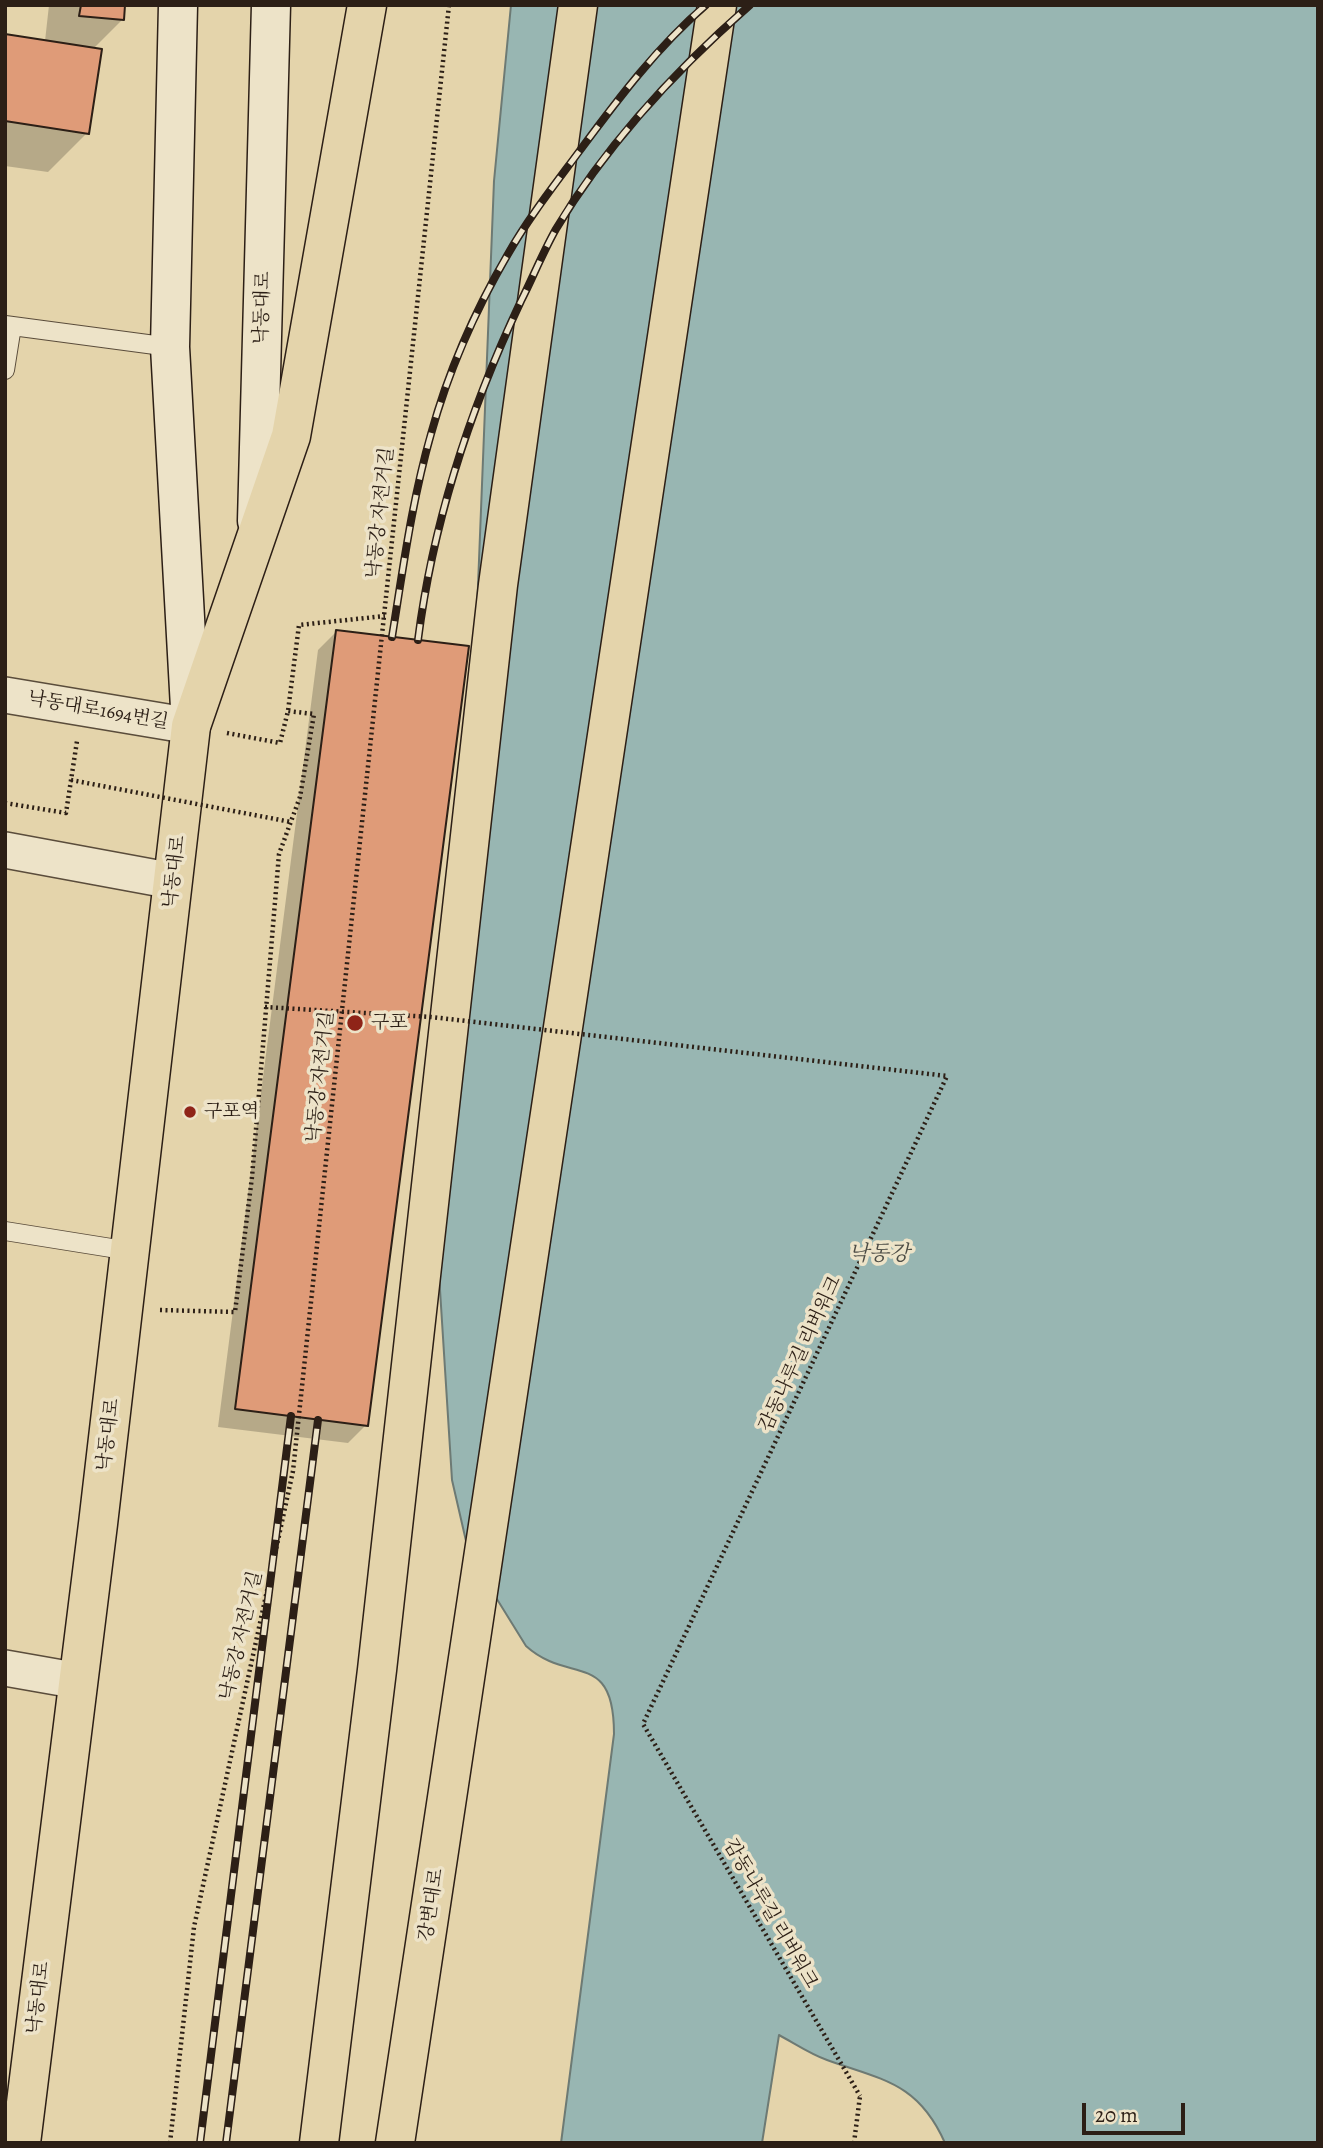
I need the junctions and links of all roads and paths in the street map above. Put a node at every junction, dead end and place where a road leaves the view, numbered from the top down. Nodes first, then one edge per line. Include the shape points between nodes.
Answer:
1 (178, 5) edge
2 (271, 5) edge
3 (367, 5) edge
4 (449, 5) edge
5 (578, 5) edge
6 (717, 5) edge
7 (9, 325) edge
8 (170, 347) junction
9 (5, 370) edge
10 (385, 615) junction
11 (5, 695) edge
12 (288, 711) junction
13 (191, 726) junction
14 (78, 741) dead end
15 (71, 780) junction
16 (5, 803) edge
17 (291, 822) junction
18 (5, 850) edge
19 (173, 881) junction
20 (265, 1007) junction
21 (5, 1231) edge
22 (130, 1251) junction
23 (123, 1309) junction
24 (5, 1668) edge
25 (79, 1681) junction
26 (21, 2143) edge
27 (170, 2143) edge
28 (318, 2143) edge
29 (395, 2143) edge
30 (854, 2143) edge

1 - 8 main road, 낙동대로
2 - 13 main road, 낙동대로 via 257,521
3 - 13 main road via 291,436
4 - 10 path, 낙동강 자전거길
5 - 28 main road via 498,585 377,1670
6 - 29 main road, 강변대로
7 - 8 lane
7 - 9 lane
8 - 13 main road, 낙동대로
10 - 12 path via 299,625
10 - 27 path, 낙동강 자전거길 via 293,1471 194,1927
11 - 13 street, 낙동대로1694번길
12 - 13 path via 280,743
12 - 17 path via 314,714 300,797
13 - 19 main road, 낙동대로
14 - 15 path
15 - 16 path via 66,813
15 - 17 path, bridge
17 - 20 path via 279,854
18 - 19 street
19 - 22 main road, 낙동대로
20 - 23 path via 252,1177 235,1312
20 - 30 path, 감동나루길 리버워크, bridge via 431,1017 947,1076 643,1724 860,2096
21 - 22 lane
22 - 23 main road, 낙동대로
23 - 25 main road, 낙동대로
24 - 25 street
25 - 26 main road, 낙동대로

